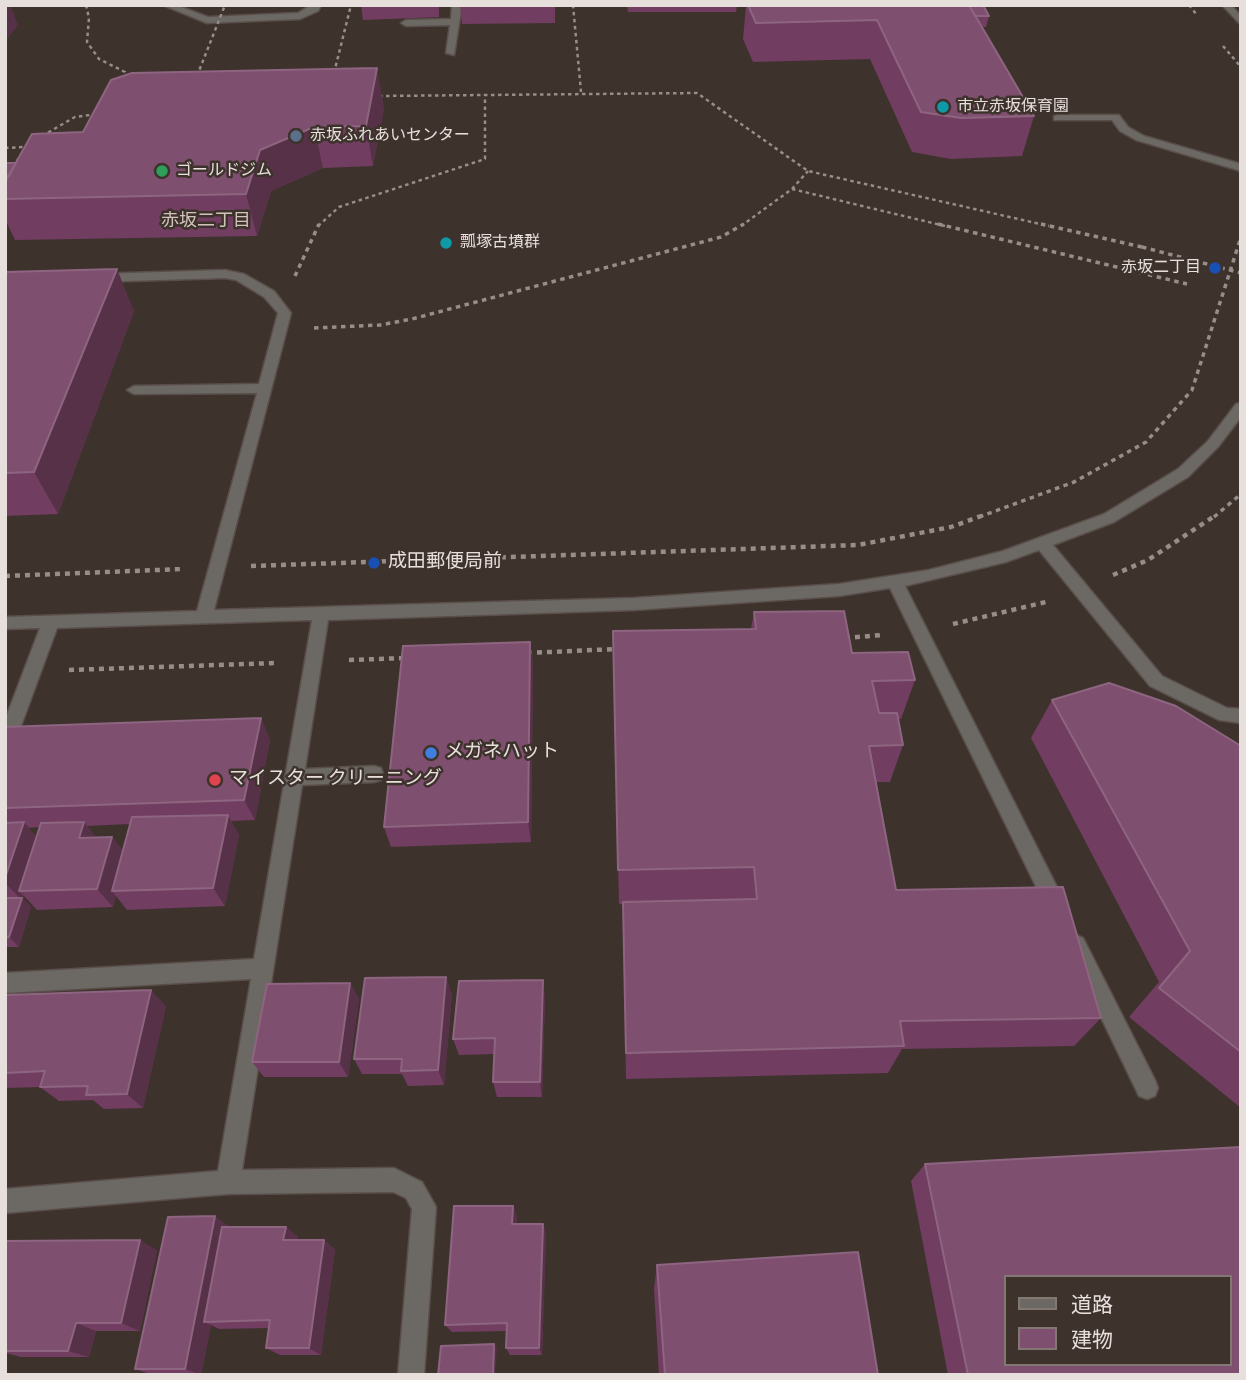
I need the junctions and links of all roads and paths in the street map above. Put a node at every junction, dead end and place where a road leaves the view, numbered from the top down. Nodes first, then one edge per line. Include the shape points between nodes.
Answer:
1 (86, 5) edge
2 (167, 5) edge
3 (225, 5) edge
4 (316, 5) edge
5 (351, 5) edge
6 (457, 5) edge
7 (573, 5) edge
8 (1226, 5) edge
9 (1240, 21) edge
10 (455, 22) junction
11 (406, 23) dead end
12 (451, 53) dead end
13 (195, 80) edge
14 (127, 82) edge
15 (331, 84) edge
16 (581, 92) junction
17 (485, 94) junction
18 (367, 97) edge
19 (99, 114) edge
20 (1058, 118) dead end
21 (24, 147) junction
22 (5, 148) edge
23 (1241, 168) edge
24 (808, 172) junction
25 (5, 178) edge
26 (792, 189) junction
27 (1241, 237) edge
28 (1241, 273) edge
29 (74, 278) edge
30 (1187, 284) dead end
31 (268, 294) junction
32 (282, 328) junction
33 (266, 388) junction
34 (134, 390) dead end
35 (1241, 407) edge
36 (1043, 544) junction
37 (218, 567) junction
38 (5, 576) edge
39 (895, 582) junction
40 (321, 613) junction
41 (204, 615) junction
42 (51, 621) junction
43 (5, 622) edge
44 (1241, 716) edge
45 (12, 726) edge
46 (374, 774) dead end
47 (294, 778) junction
48 (264, 968) junction
49 (5, 983) edge
50 (1147, 1088) dead end
51 (228, 1182) junction
52 (5, 1201) edge
53 (411, 1375) edge

1 - 14 path via 87,42 99,59 125,72
2 - 4 street via 207,20 300,16
3 - 13 path, bridge
5 - 15 path
6 - 10 street
7 - 16 path
8 - 9 street
10 - 11 street
10 - 12 street
16 - 17 path
16 - 24 path via 697,93
17 - 18 path
17 - 31 path via 485,159 339,207 314,232 297,275
19 - 21 path via 75,117
20 - 23 street via 1115,117 1140,138
21 - 22 path
21 - 25 path
24 - 26 path
24 - 28 path, bridge
26 - 30 path
26 - 32 path via 721,237 412,319
27 - 37 path via 1192,390 1146,442 1074,482 951,527 858,545
29 - 31 street via 225,274
31 - 32 street via 285,313
32 - 33 street
33 - 34 street
33 - 37 street
35 - 36 street via 1183,473 1110,518
36 - 39 street
36 - 44 street via 1156,681 1225,715
37 - 38 path
37 - 41 street
39 - 40 street via 634,604
39 - 50 street
40 - 41 street
40 - 47 street
41 - 42 street
42 - 43 street
42 - 45 street
46 - 47 street
47 - 48 street
48 - 49 street
48 - 51 street
51 - 52 street
51 - 53 street via 394,1180 414,1190 424,1207

